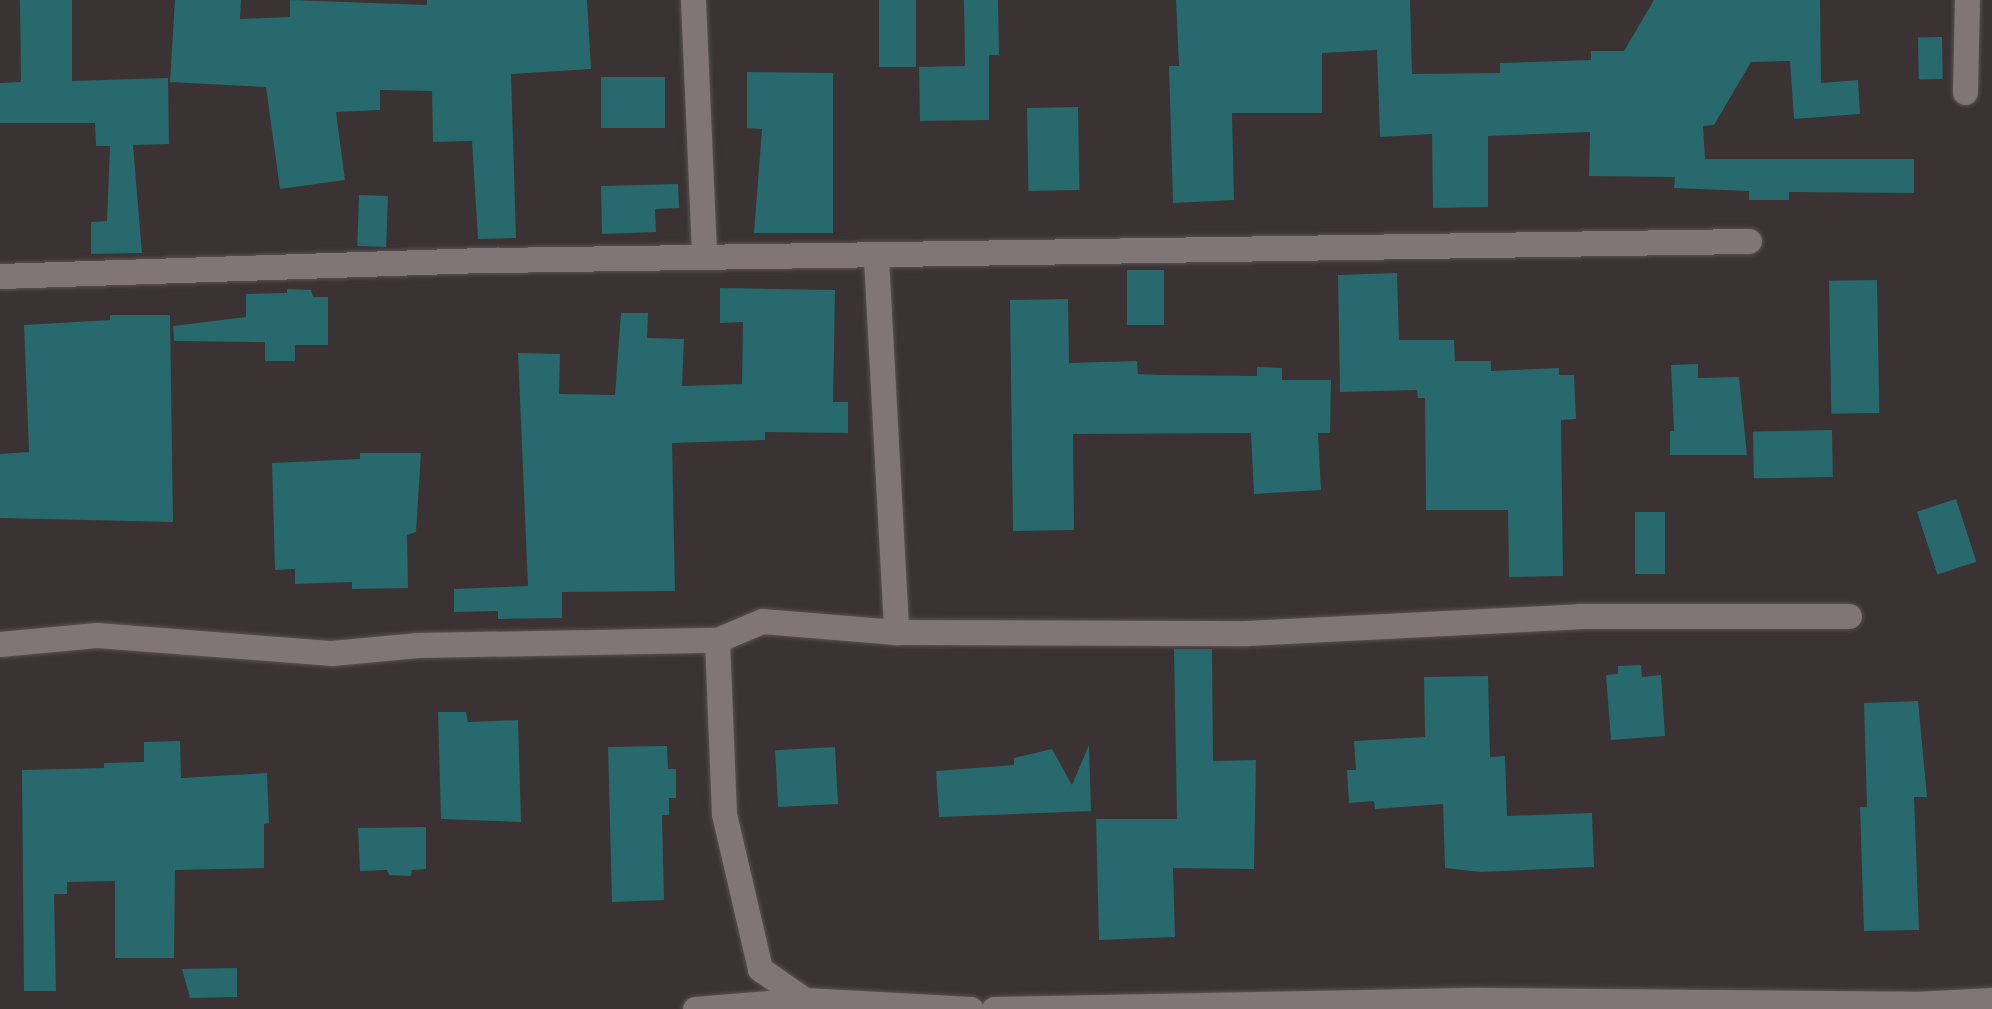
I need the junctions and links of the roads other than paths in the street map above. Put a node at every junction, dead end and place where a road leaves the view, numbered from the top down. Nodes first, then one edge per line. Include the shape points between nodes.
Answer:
1 (693, 0) edge
2 (1967, 0) edge
3 (1965, 92) dead end
4 (1748, 241) dead end
5 (704, 256) junction
6 (876, 258) junction
7 (0, 276) edge
8 (1849, 616) dead end
9 (896, 632) junction
10 (717, 640) junction
11 (0, 644) edge
12 (760, 970) junction
13 (805, 1000) junction
14 (1992, 1000) edge
15 (726, 1006) junction
16 (1202, 1008) edge
17 (695, 1009) edge
18 (971, 1009) edge
19 (994, 1009) edge

1 - 5 street
2 - 3 street
4 - 6 street
5 - 6 street
5 - 7 street
6 - 9 street
8 - 9 street via 1579,616 1247,633
9 - 10 street via 762,621
10 - 11 street via 418,645 332,653 97,634
10 - 12 street via 724,814
12 - 13 street
12 - 15 street
13 - 15 street
13 - 18 street
14 - 16 street via 1479,1000
15 - 17 street
16 - 19 street

